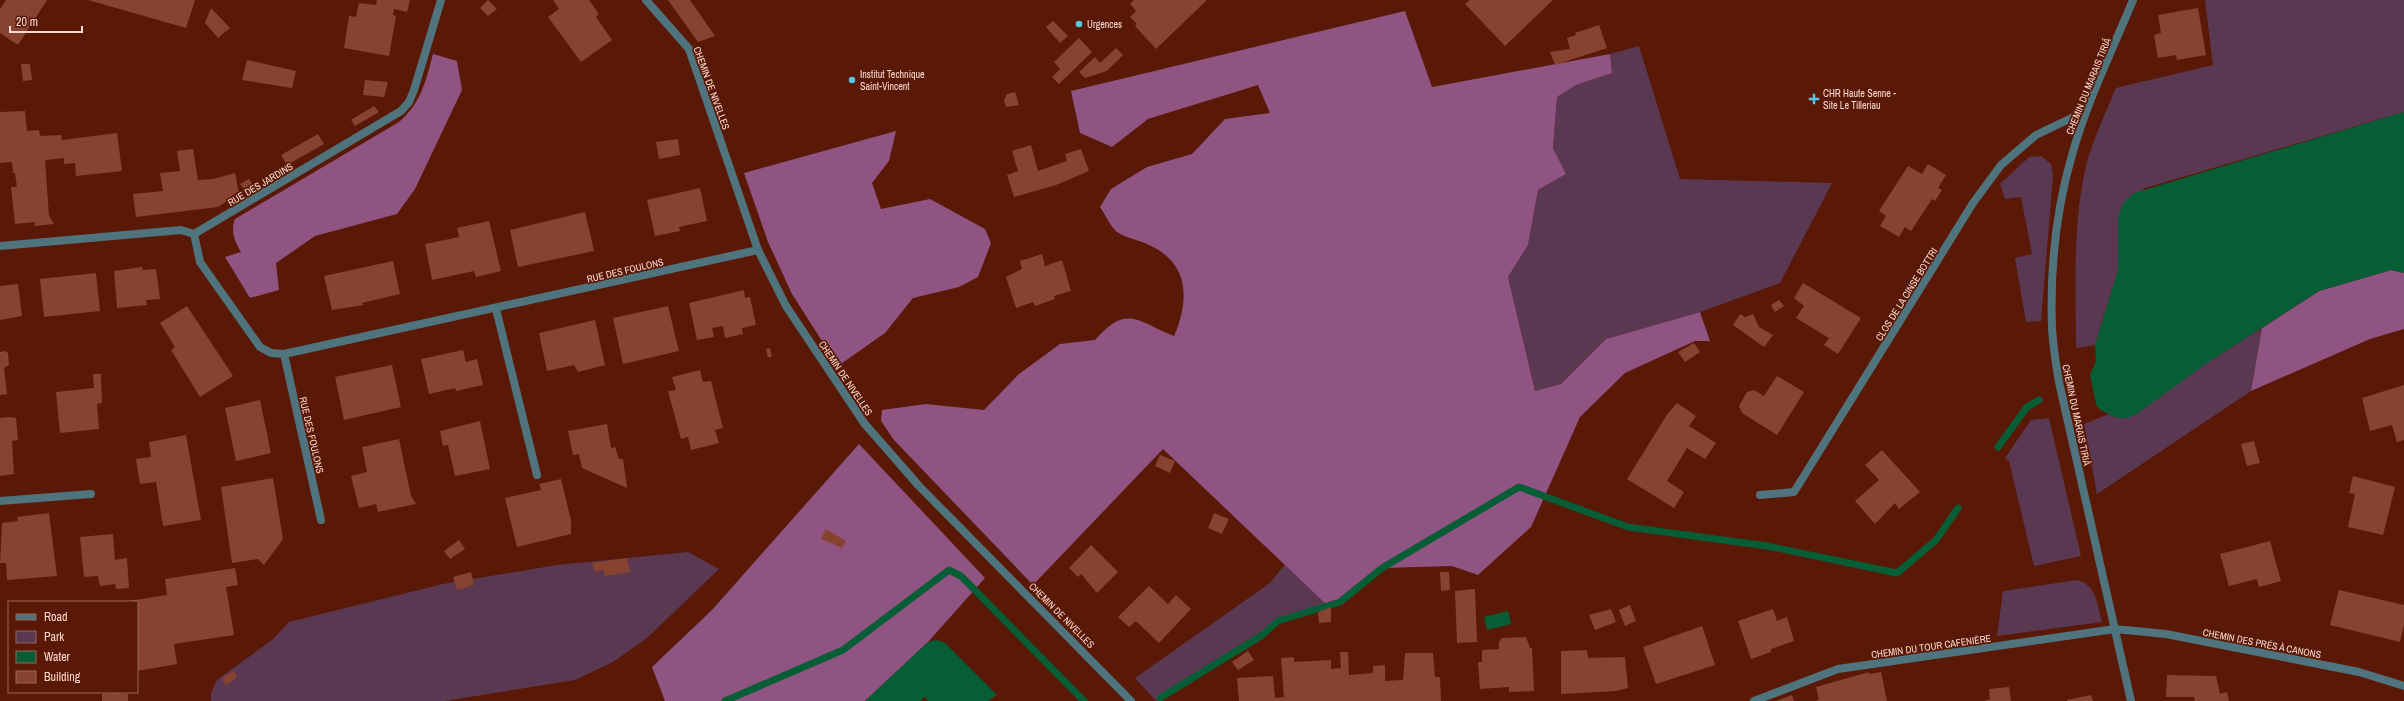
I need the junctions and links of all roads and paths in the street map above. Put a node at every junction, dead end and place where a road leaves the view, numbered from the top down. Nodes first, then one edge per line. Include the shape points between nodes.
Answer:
1 (440, 0) edge
2 (646, 0) edge
3 (2133, 0) edge
4 (2086, 111) junction
5 (194, 234) junction
6 (0, 246) edge
7 (758, 250) junction
8 (496, 309) junction
9 (284, 354) junction
10 (537, 475) dead end
11 (91, 494) dead end
12 (1760, 495) dead end
13 (0, 501) edge
14 (321, 520) dead end
15 (2115, 629) junction
16 (2404, 686) edge
17 (1131, 701) edge
18 (1754, 701) edge
19 (2131, 701) edge

1 - 5 street, RUE DES JARDINS via 414,90 409,102 401,111
2 - 7 street, CHEMIN DE NIVELLES via 689,49
3 - 4 street, CHEMIN DU MARAIS TIRIÂ
4 - 12 street, CLOS DE LA CINSE BOTTRI via 2036,135 2001,165 1973,203 1794,492
4 - 15 street, CHEMIN DU MARAIS TIRIÂ via 2061,200 2054,253 2052,329 2059,382
5 - 6 street via 181,230
5 - 9 street, RUE DES FOULONS via 200,262 260,347 271,353
7 - 8 street, RUE DES FOULONS
7 - 17 street, CHEMIN DE NIVELLES via 786,306 864,423 919,486
8 - 9 street, RUE DES FOULONS
8 - 10 street
9 - 14 street, RUE DES FOULONS
11 - 13 street
15 - 16 street, CHEMIN DES PRÉS À CANONS via 2166,634 2351,671
15 - 18 street, CHEMIN DU TOUR CAFENIÈRE via 1838,669
15 - 19 street, CHEMIN DU MARAIS TIRIÂ

